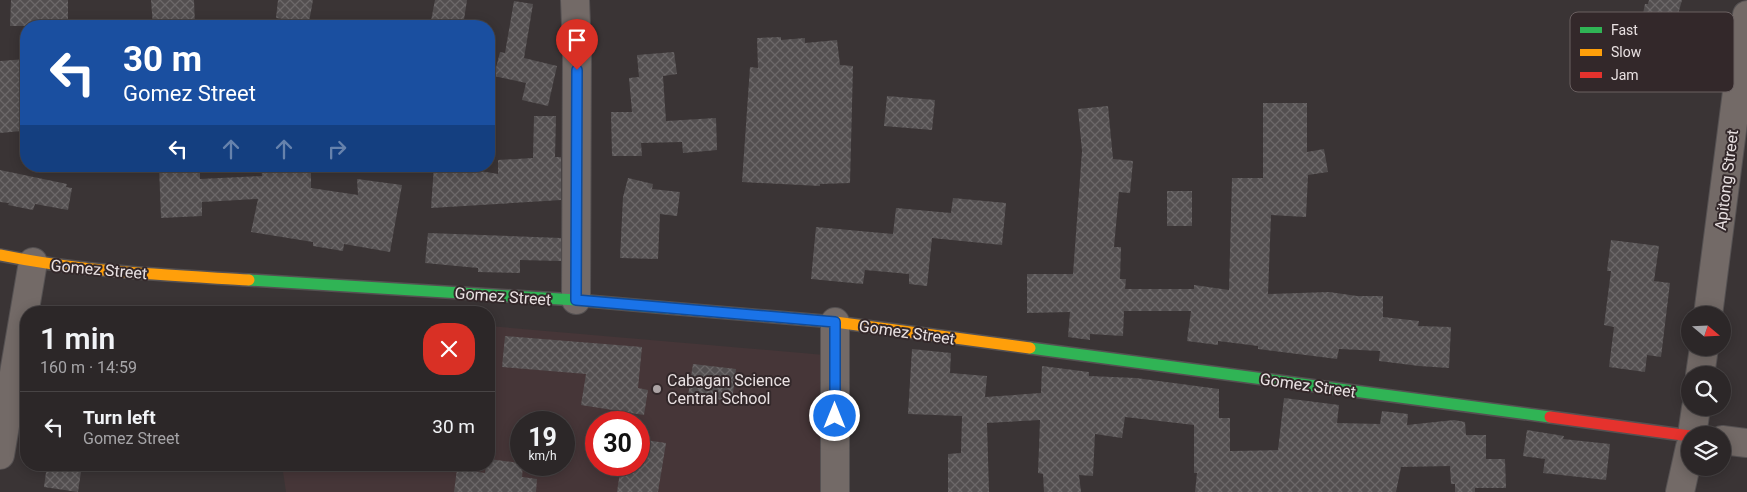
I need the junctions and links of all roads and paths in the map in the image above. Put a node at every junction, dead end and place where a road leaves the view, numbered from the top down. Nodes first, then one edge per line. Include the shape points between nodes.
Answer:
1 (576, 0) edge
2 (1747, 15) edge
3 (0, 255) edge
4 (34, 262) junction
5 (576, 300) junction
6 (26, 306) edge
7 (1709, 306) edge
8 (835, 322) junction
9 (20, 341) edge
10 (1681, 434) edge
11 (1731, 441) edge
12 (1747, 443) edge
13 (0, 455) edge
14 (1684, 476) edge
15 (835, 492) edge
16 (1680, 492) edge

1 - 5 street
2 - 7 street, Apitong Street
3 - 4 street, Gomez Street
4 - 5 street, Gomez Street via 125,272
4 - 6 street
5 - 8 street, Gomez Street
8 - 10 street, Gomez Street
8 - 15 street
9 - 13 street
11 - 12 street
14 - 16 street

